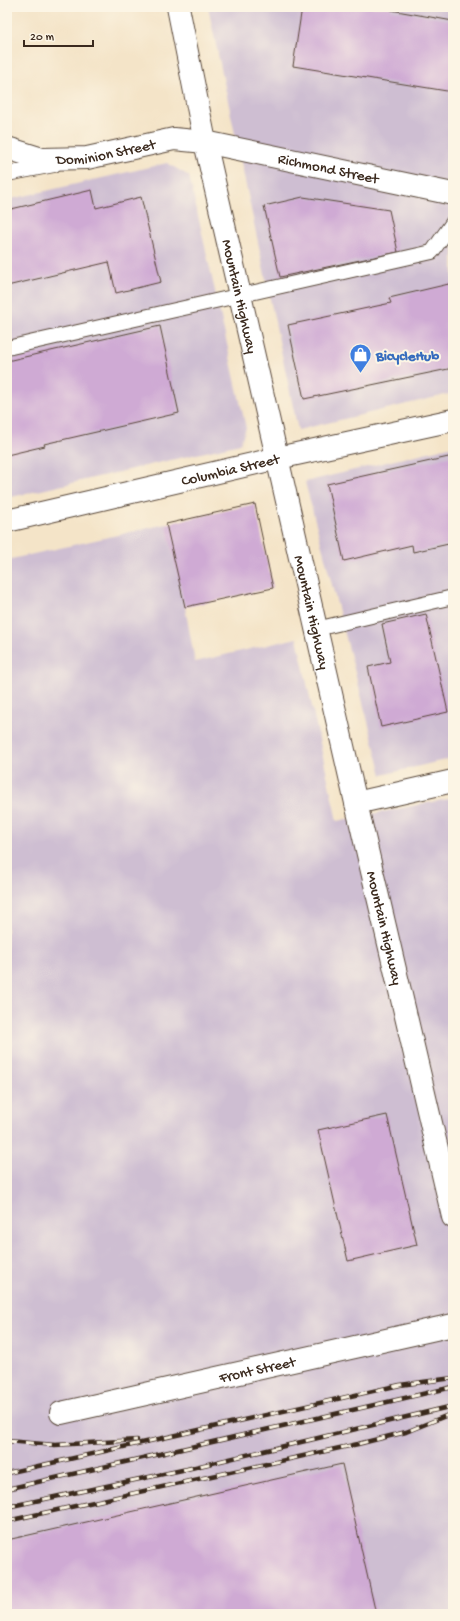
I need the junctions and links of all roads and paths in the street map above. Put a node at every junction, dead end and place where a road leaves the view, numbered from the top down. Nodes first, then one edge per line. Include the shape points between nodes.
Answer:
1 (178, 7) edge
2 (205, 142) junction
3 (7, 148) edge
4 (87, 158) junction
5 (7, 174) edge
6 (453, 194) edge
7 (453, 222) edge
8 (240, 294) junction
9 (7, 348) edge
10 (453, 420) edge
11 (278, 458) junction
12 (7, 521) edge
13 (453, 598) edge
14 (316, 628) junction
15 (453, 782) edge
16 (356, 803) junction
17 (453, 1217) edge
18 (453, 1325) edge
19 (61, 1413) dead end

1 - 2 street, Mountain Highway
2 - 4 street, Dominion Street via 174,139
2 - 6 street, Richmond Street
2 - 8 street, Mountain Highway
3 - 4 street, Dominion Street via 42,158
4 - 5 lane
7 - 8 lane via 432,252
8 - 9 lane
8 - 11 street, Mountain Highway
10 - 11 street, Columbia Street
11 - 12 street, Columbia Street
11 - 14 street, Mountain Highway
13 - 14 lane
14 - 16 street, Mountain Highway
15 - 16 street
16 - 17 street, Mountain Highway
18 - 19 street, Front Street

